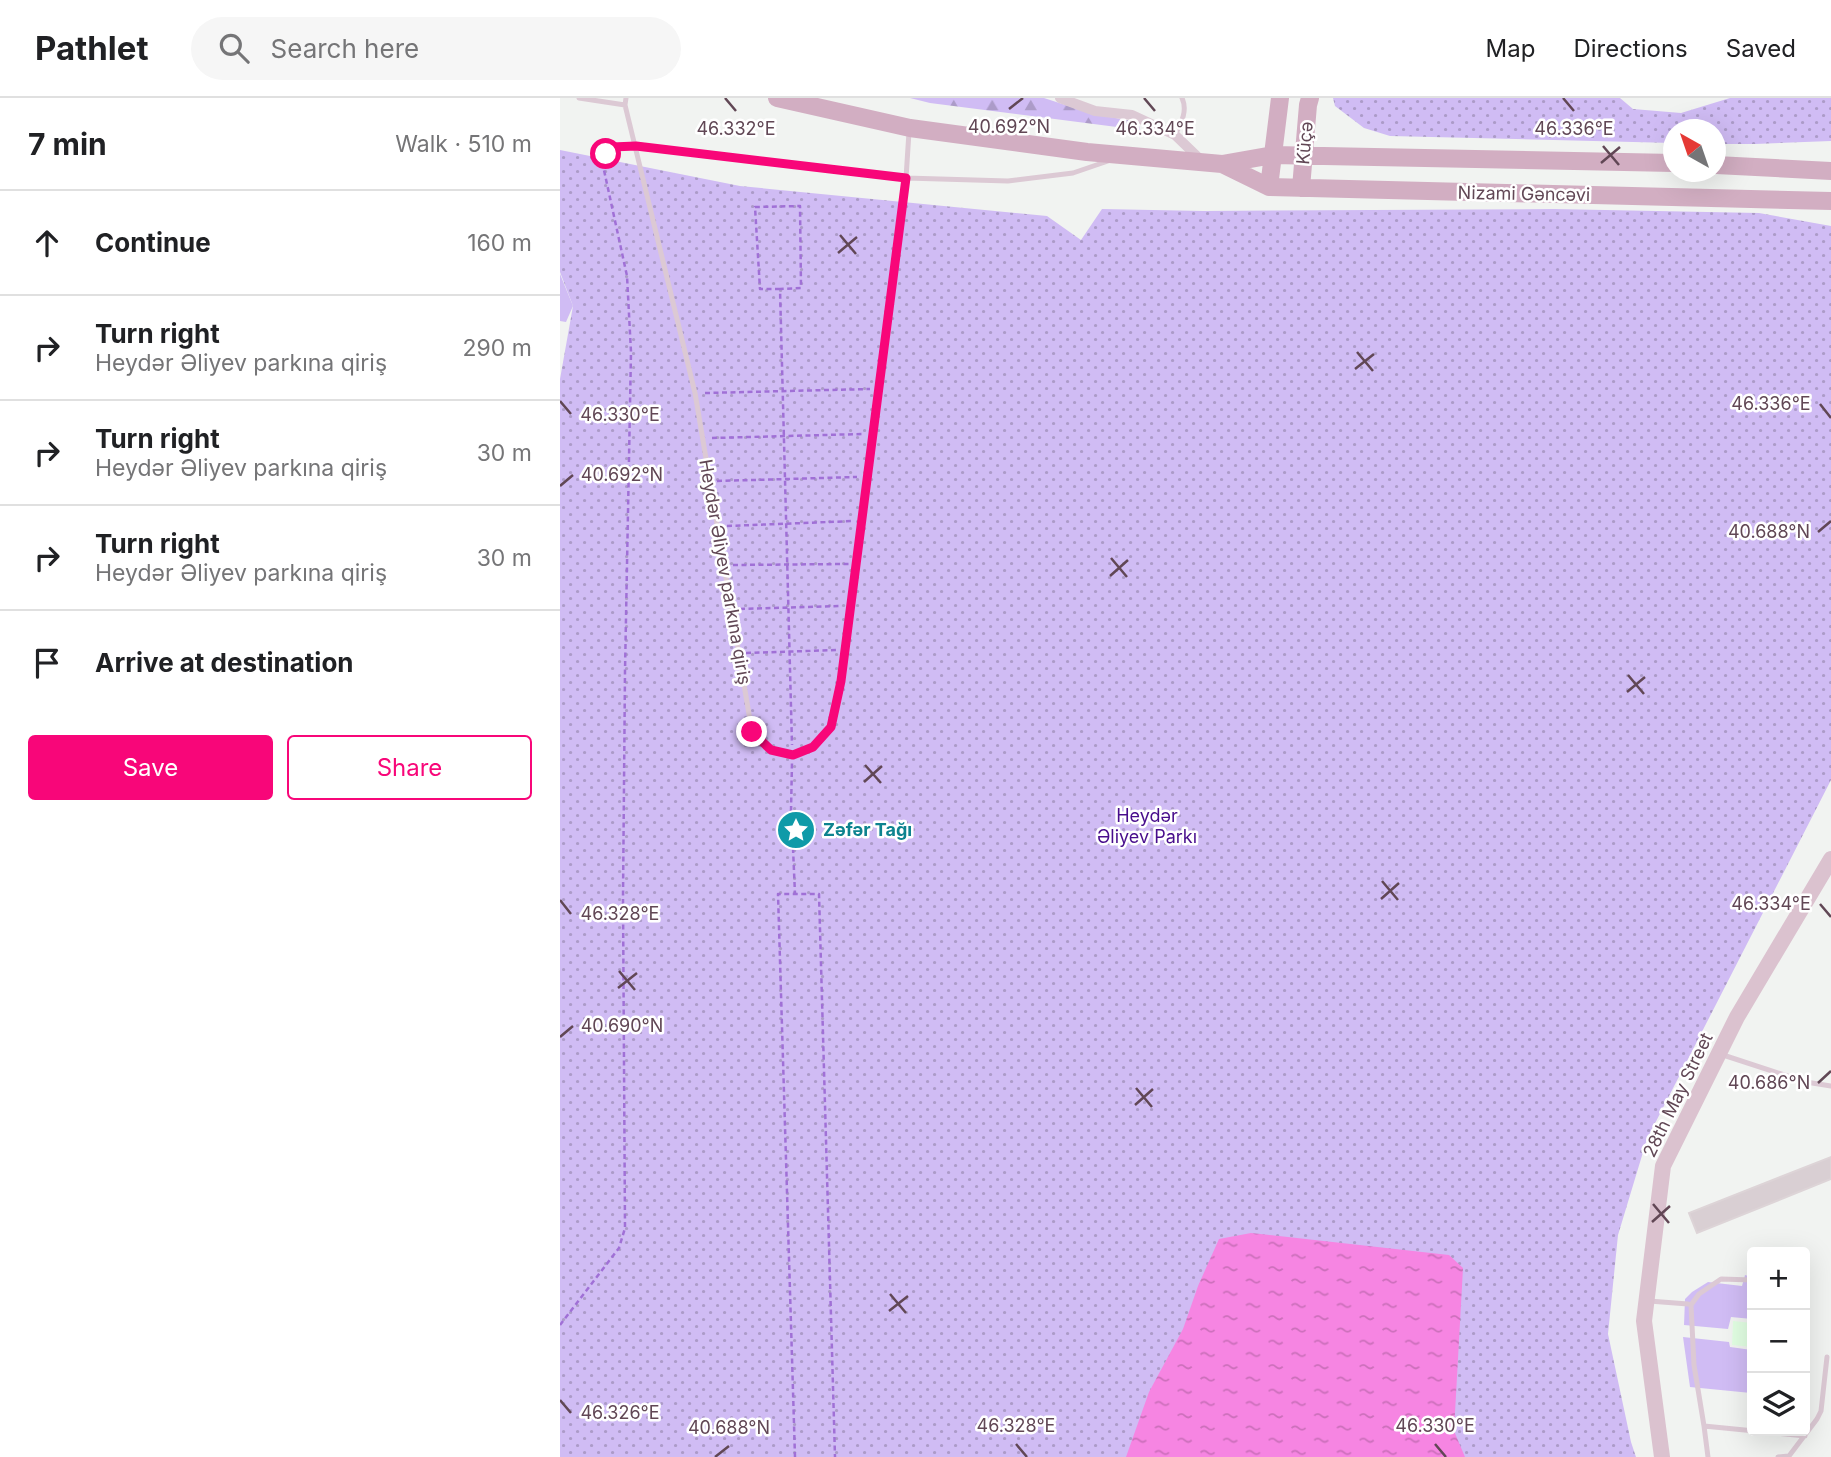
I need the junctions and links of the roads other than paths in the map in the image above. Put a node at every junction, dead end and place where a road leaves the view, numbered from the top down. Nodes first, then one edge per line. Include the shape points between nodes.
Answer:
1 (579, 98) edge
2 (776, 98) edge
3 (1060, 98) edge
4 (1182, 98) edge
5 (1280, 98) edge
6 (1310, 98) edge
7 (626, 101) edge
8 (910, 128) junction
9 (1175, 135) junction
10 (636, 146) junction
11 (1125, 155) junction
12 (1273, 155) junction
13 (1304, 156) junction
14 (1203, 162) junction
15 (1663, 163) edge
16 (1222, 164) junction
17 (1726, 166) edge
18 (1831, 171) edge
19 (906, 178) junction
20 (1269, 187) junction
21 (1301, 188) junction
22 (1831, 201) edge
23 (1831, 859) edge
24 (1719, 1053) junction
25 (1831, 1086) edge
26 (1747, 1280) edge
27 (1646, 1301) junction
28 (1691, 1305) junction
29 (1827, 1357) dead end
30 (1704, 1426) junction
31 (1810, 1429) edge
32 (1747, 1430) edge
33 (1805, 1436) edge
34 (1661, 1457) edge
35 (1708, 1457) edge
36 (1778, 1457) edge

1 - 7 lane
2 - 8 main road, Nizami Gəncəvi
3 - 9 street via 1095,111 1132,115
4 - 9 lane via 1184,117
5 - 12 main road
6 - 13 main road, Küçə
7 - 10 lane, Heydər Əliyev parkına qiriş
8 - 11 main road, Nizami Gəncəvi
8 - 19 lane
9 - 14 street
10 - 19 lane
10 - 19 lane, Heydər Əliyev parkına qiriş via 695,393 752,732 771,750 793,755 813,747 831,727 841,681
11 - 14 main road, Nizami Gəncəvi
11 - 19 lane via 1073,173 1008,181
12 - 13 main road, Nizami Gəncəvi
12 - 16 main road, Nizami Gəncəvi
12 - 20 main road
13 - 15 main road, Nizami Gəncəvi
13 - 21 main road, Küçə
14 - 16 main road, Nizami Gəncəvi
16 - 20 main road, Nizami Gəncəvi
17 - 18 main road
20 - 21 main road, Nizami Gəncəvi
21 - 22 main road, Nizami Gəncəvi
23 - 24 main road, 28th May Street
24 - 25 lane
24 - 27 main road, 28th May Street via 1663,1167
26 - 28 lane via 1721,1279
27 - 28 lane
27 - 34 main road, 28th May Street via 1644,1321
28 - 30 lane
29 - 31 lane via 1821,1411
30 - 32 lane
30 - 35 lane
33 - 36 lane via 1789,1456

